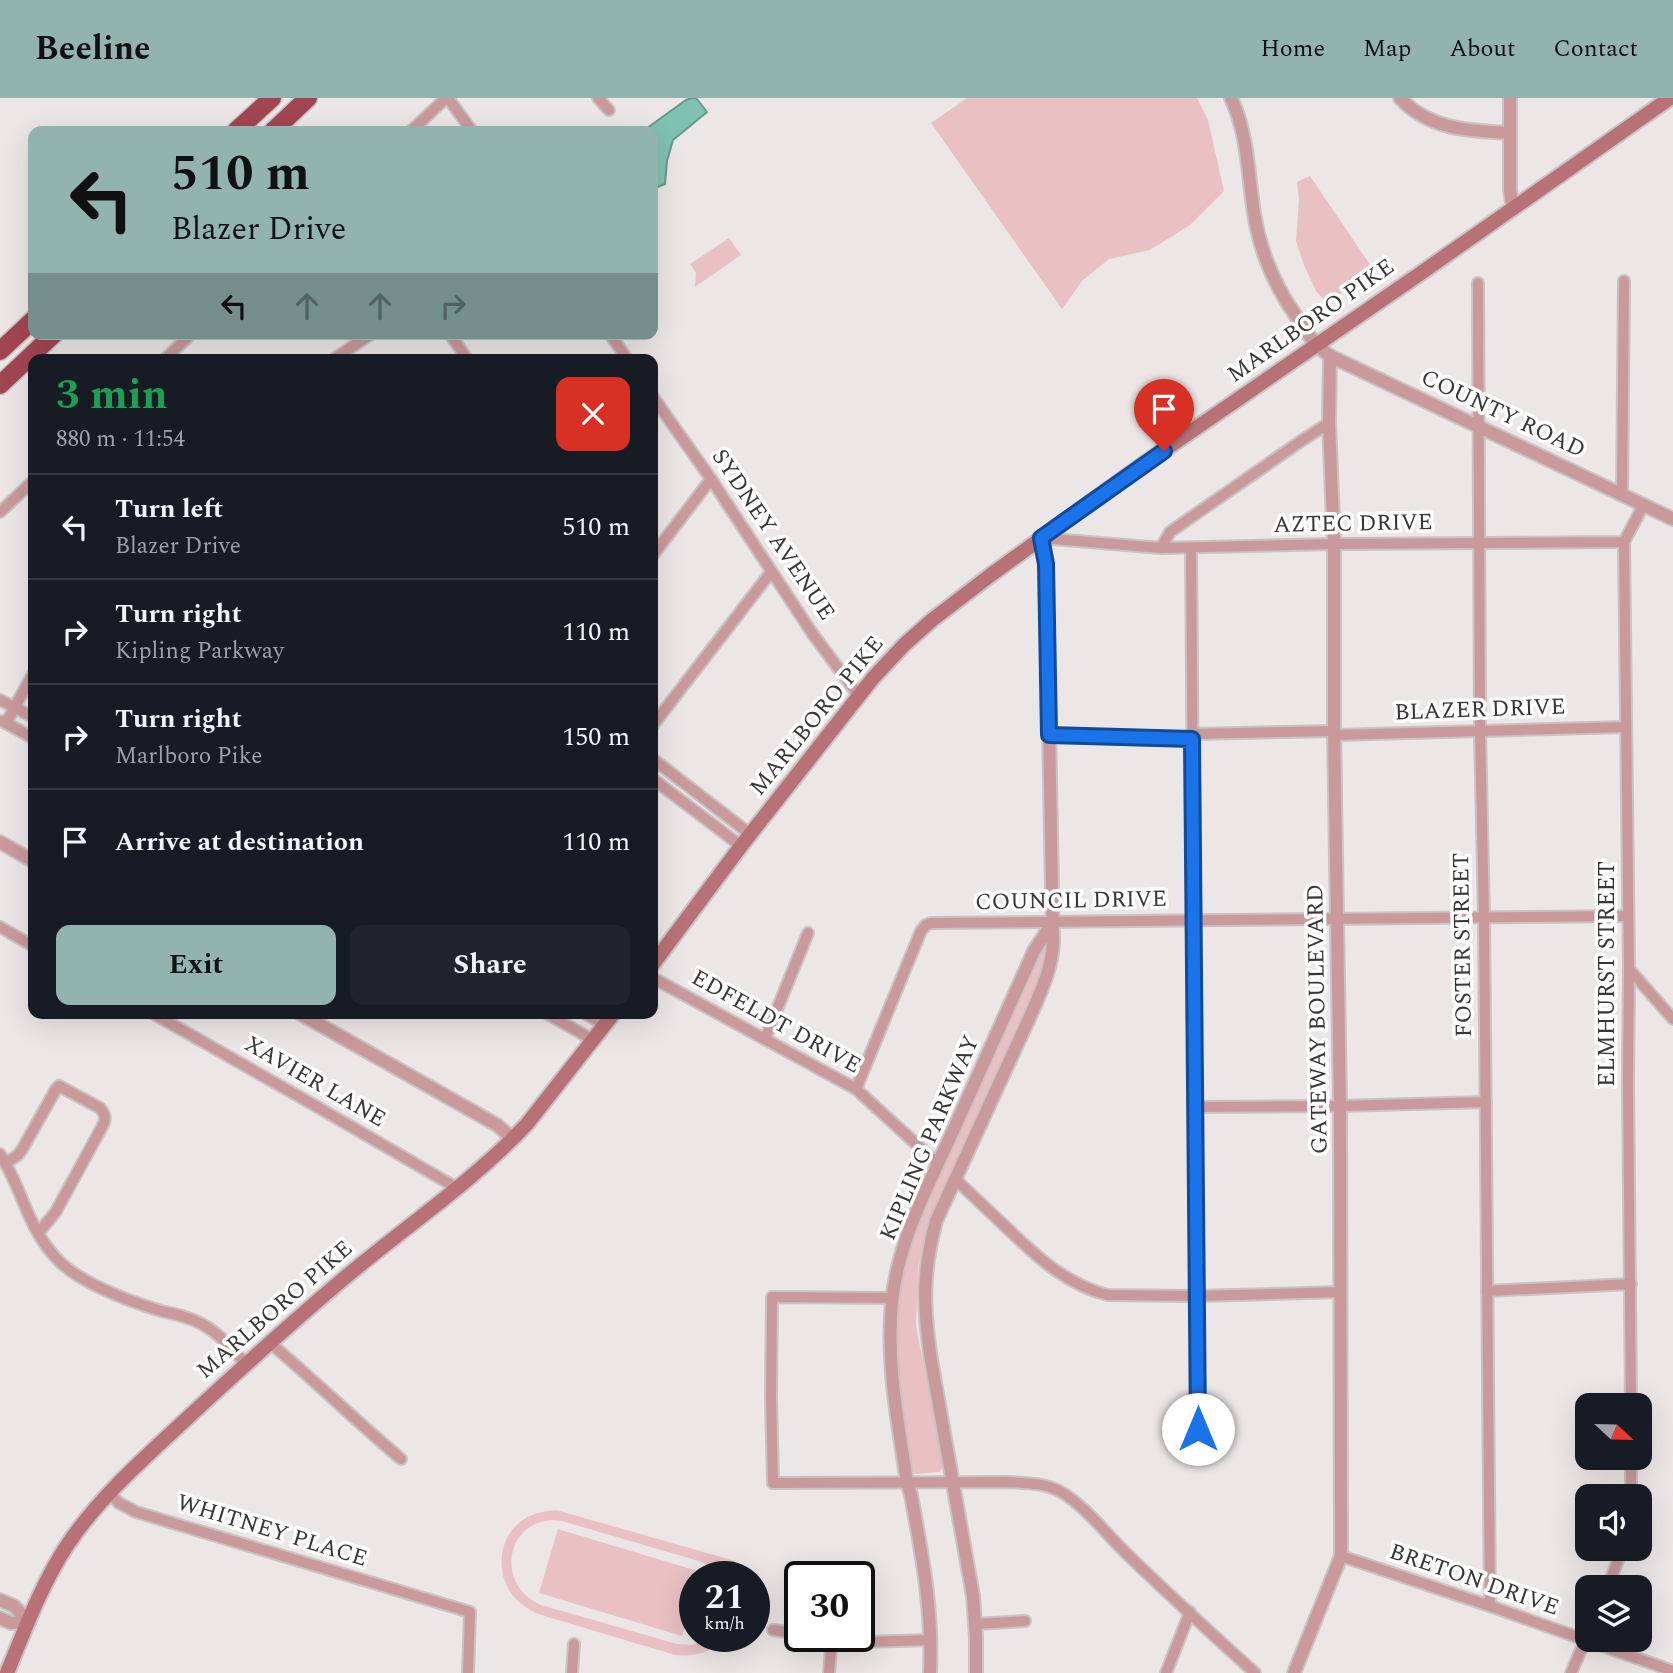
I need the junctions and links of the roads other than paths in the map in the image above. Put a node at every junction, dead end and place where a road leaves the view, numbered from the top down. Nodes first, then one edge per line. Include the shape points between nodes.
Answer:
1 (272, 98) edge
2 (308, 98) edge
3 (447, 98) edge
4 (598, 98) edge
5 (1231, 98) edge
6 (1400, 98) edge
7 (1510, 98) edge
8 (1670, 98) edge
9 (609, 110) dead end
10 (241, 126) edge
11 (278, 126) edge
12 (416, 126) edge
13 (468, 126) edge
14 (1510, 133) junction
15 (1513, 209) junction
16 (1624, 281) dead end
17 (1478, 283) dead end
18 (28, 325) edge
19 (48, 340) edge
20 (185, 340) edge
21 (362, 340) edge
22 (1316, 346) junction
23 (0, 351) edge
24 (33, 354) edge
25 (169, 354) edge
26 (341, 354) edge
27 (1330, 356) junction
28 (28, 359) edge
29 (0, 385) edge
30 (658, 404) edge
31 (1329, 423) junction
32 (1479, 426) junction
33 (711, 479) junction
34 (28, 486) edge
35 (1622, 494) junction
36 (1644, 505) junction
37 (0, 512) edge
38 (1673, 519) edge
39 (1041, 538) junction
40 (1624, 542) junction
41 (1334, 544) junction
42 (1480, 544) junction
43 (658, 548) edge
44 (1161, 548) junction
45 (1191, 548) junction
46 (771, 572) junction
47 (28, 683) edge
48 (859, 696) junction
49 (0, 700) edge
50 (14, 708) junction
51 (28, 715) edge
52 (658, 719) edge
53 (3, 722) edge
54 (1626, 727) junction
55 (1480, 731) junction
56 (1334, 733) junction
57 (28, 735) edge
58 (1049, 735) junction
59 (1192, 737) junction
60 (658, 763) edge
61 (658, 782) edge
62 (745, 840) junction
63 (0, 842) edge
64 (28, 858) edge
65 (1628, 916) junction
66 (1484, 917) junction
67 (1338, 919) junction
68 (1194, 920) junction
69 (1053, 922) junction
70 (0, 927) edge
71 (808, 933) dead end
72 (28, 943) edge
73 (658, 957) edge
74 (1629, 970) junction
75 (658, 981) edge
76 (163, 1019) edge
77 (310, 1019) edge
78 (556, 1019) edge
79 (609, 1019) edge
80 (1673, 1019) edge
81 (765, 1039) junction
82 (593, 1040) junction
83 (856, 1089) junction
84 (1486, 1102) junction
85 (1340, 1106) junction
86 (1195, 1107) junction
87 (513, 1139) junction
88 (3, 1159) edge
89 (938, 1164) junction
90 (955, 1179) junction
91 (457, 1188) junction
92 (38, 1233) junction
93 (1631, 1284) junction
94 (1487, 1291) junction
95 (1341, 1292) junction
96 (1197, 1296) junction
97 (892, 1298) junction
98 (269, 1342) junction
99 (246, 1364) junction
100 (1631, 1393) edge
101 (1198, 1456) dead end
102 (401, 1460) dead end
103 (907, 1482) junction
104 (952, 1482) junction
105 (109, 1493) junction
106 (1341, 1556) junction
107 (0, 1600) edge
108 (1490, 1606) junction
109 (1190, 1612) junction
110 (0, 1618) edge
111 (1026, 1621) dead end
112 (29, 1622) junction
113 (975, 1624) junction
114 (773, 1630) dead end
115 (784, 1632) edge
116 (1575, 1634) edge
117 (931, 1640) junction
118 (875, 1642) edge
119 (574, 1644) dead end
120 (831, 1652) edge
121 (1580, 1652) edge
122 (1623, 1652) edge
123 (1673, 1671) edge
124 (7, 1673) edge
125 (468, 1673) edge
126 (572, 1673) edge
127 (829, 1673) edge
128 (930, 1673) edge
129 (976, 1673) edge
130 (1166, 1673) edge
131 (1255, 1673) edge
132 (1294, 1673) edge
133 (1571, 1673) edge

1 - 10 highway
2 - 11 highway
3 - 12 street
3 - 13 street
4 - 9 street
5 - 22 street via 1241,127 1258,237 1284,299
6 - 14 street via 1434,123
7 - 14 street
8 - 15 main road, MARLBORO PIKE
14 - 15 street
15 - 22 main road, MARLBORO PIKE
16 - 35 street
17 - 32 street, FOSTER STREET
18 - 23 highway
19 - 24 highway
20 - 25 street
21 - 26 street
22 - 27 street, COUNTY ROAD
22 - 39 main road, MARLBORO PIKE
27 - 31 street, GATEWAY BOULEVARD
27 - 32 street, COUNTY ROAD
28 - 29 highway
30 - 33 street, SYDNEY AVENUE
31 - 41 street, GATEWAY BOULEVARD
31 - 44 street via 1170,532
32 - 35 street, COUNTY ROAD
32 - 42 street, FOSTER STREET
33 - 43 street
33 - 46 street, SYDNEY AVENUE
34 - 37 street
35 - 36 street, COUNTY ROAD
36 - 38 street, COUNTY ROAD
36 - 40 street
39 - 44 street, AZTEC DRIVE
39 - 48 main road, MARLBORO PIKE via 932,620
39 - 58 street, KIPLING PARKWAY via 1046,564
40 - 42 street, AZTEC DRIVE
40 - 54 street, ELMHURST STREET
41 - 42 street, AZTEC DRIVE
41 - 45 street, AZTEC DRIVE
41 - 56 street, GATEWAY BOULEVARD
42 - 55 street, FOSTER STREET
44 - 45 street, AZTEC DRIVE
45 - 59 street
46 - 48 street, SYDNEY AVENUE
46 - 52 street
47 - 50 street
48 - 62 main road, MARLBORO PIKE
49 - 50 street
50 - 51 street
50 - 53 street
53 - 57 street
54 - 55 street, BLAZER DRIVE
54 - 65 street, ELMHURST STREET
55 - 56 street, BLAZER DRIVE
55 - 66 street, FOSTER STREET
56 - 59 street, BLAZER DRIVE
56 - 67 street, GATEWAY BOULEVARD
58 - 59 street, BLAZER DRIVE
58 - 69 street, KIPLING PARKWAY
59 - 68 street
60 - 62 street
61 - 62 street
62 - 73 main road, MARLBORO PIKE
63 - 64 street
65 - 66 street, COUNCIL DRIVE
65 - 74 street, ELMHURST STREET
66 - 67 street, COUNCIL DRIVE
66 - 84 street, FOSTER STREET
67 - 68 street, COUNCIL DRIVE
67 - 85 street, GATEWAY BOULEVARD
68 - 69 street, COUNCIL DRIVE
68 - 86 street
69 - 83 street, COUNCIL DRIVE via 926,925
69 - 89 street, KIPLING PARKWAY via 1034,951
69 - 90 street, KIPLING PARKWAY via 1046,979
70 - 72 street
71 - 81 street
74 - 80 street
74 - 93 street, ELMHURST STREET
75 - 81 street, EDFELDT DRIVE
76 - 91 street, XAVIER LANE
77 - 87 street via 497,1125
78 - 82 street
79 - 82 main road, MARLBORO PIKE
81 - 83 street, EDFELDT DRIVE
82 - 87 main road, MARLBORO PIKE
83 - 89 street, EDFELDT DRIVE
84 - 85 street
84 - 94 street, FOSTER STREET
85 - 86 street
85 - 95 street, GATEWAY BOULEVARD
86 - 96 street
87 - 91 main road, MARLBORO PIKE
88 - 92 street
88 - 92 street via 18,1155 59,1086 105,1114 55,1213
89 - 97 street, KIPLING PARKWAY via 907,1236
90 - 96 street via 1043,1262 1067,1278 1108,1295
90 - 104 street, KIPLING PARKWAY via 930,1244 924,1299
91 - 98 main road, MARLBORO PIKE
92 - 99 street via 62,1264 89,1282 200,1323
93 - 94 street
93 - 100 street, ELMHURST STREET
94 - 108 street, FOSTER STREET
95 - 96 street
95 - 106 street, GATEWAY BOULEVARD
96 - 101 street
97 - 103 street, KIPLING PARKWAY via 892,1382
97 - 103 street via 772,1297 774,1483
98 - 99 main road, MARLBORO PIKE
98 - 102 street
99 - 105 main road, MARLBORO PIKE
103 - 104 street
103 - 117 street, KIPLING PARKWAY via 925,1572
104 - 109 street via 1032,1484 1063,1493
104 - 113 street, KIPLING PARKWAY
105 - 112 main road, MARLBORO PIKE via 68,1545
105 - 125 street, WHITNEY PLACE via 136,1512 470,1612
106 - 108 street, BRETON DRIVE
106 - 132 street, GATEWAY BOULEVARD
107 - 112 street via 14,1606
108 - 116 street, BRETON DRIVE
109 - 130 street
109 - 131 street
110 - 112 street
111 - 113 street
112 - 124 main road, MARLBORO PIKE
113 - 129 street, KIPLING PARKWAY
114 - 115 street
117 - 118 street
117 - 128 street, KIPLING PARKWAY
119 - 126 street
120 - 127 street
121 - 133 street
122 - 123 street, BRETON DRIVE

